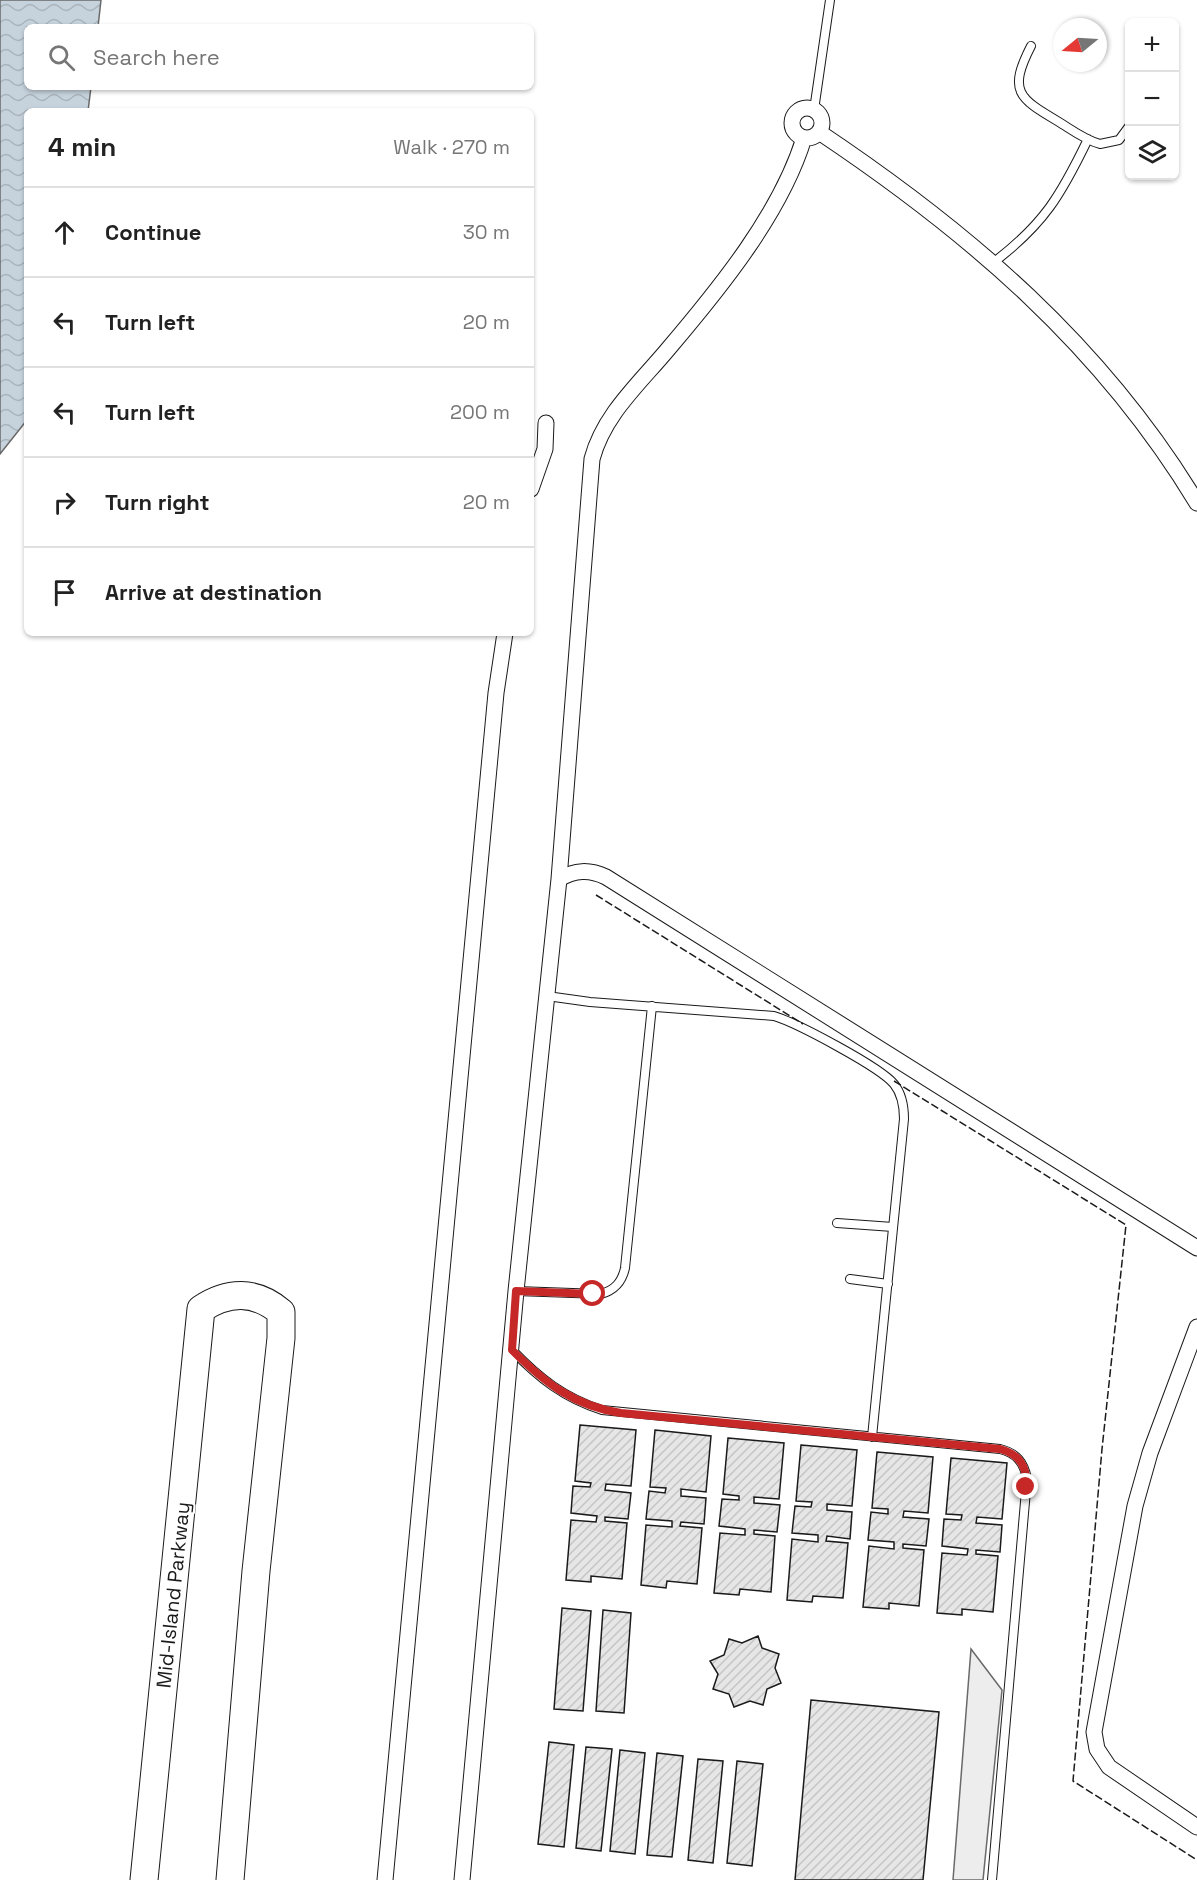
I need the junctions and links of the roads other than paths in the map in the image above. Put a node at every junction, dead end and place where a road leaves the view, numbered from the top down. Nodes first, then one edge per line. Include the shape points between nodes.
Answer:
1 (830, 0) edge
2 (1031, 46) dead end
3 (814, 110) junction
4 (1129, 126) edge
5 (811, 135) junction
6 (1088, 140) junction
7 (994, 262) junction
8 (546, 423) dead end
9 (534, 480) edge
10 (1197, 503) edge
11 (505, 636) edge
12 (559, 879) junction
13 (547, 996) junction
14 (652, 1006) junction
15 (837, 1223) dead end
16 (893, 1227) junction
17 (1197, 1248) edge
18 (849, 1280) dead end
19 (888, 1284) junction
20 (516, 1291) junction
21 (1197, 1327) edge
22 (512, 1350) junction
23 (872, 1437) junction
24 (1197, 1827) edge
25 (144, 1880) edge
26 (230, 1880) edge
27 (385, 1880) edge
28 (462, 1880) edge
29 (992, 1880) edge

1 - 3 lane
2 - 6 lane via 1018,75 1024,99
3 - 5 street via 821,120
3 - 5 street via 801,110 793,118 794,130
4 - 6 lane via 1113,143
5 - 7 street via 926,206
5 - 12 street via 768,214 697,313 613,413 595,447
6 - 7 lane via 1054,204 1031,231
7 - 10 street via 1095,364 1162,450
8 - 9 street via 545,449
11 - 27 street via 496,693
12 - 13 street
12 - 17 street via 578,872 606,877
13 - 14 lane
13 - 20 street
14 - 16 lane via 781,1018 889,1079 904,1110
14 - 20 lane via 623,1275 615,1288 601,1294
15 - 16 lane
16 - 19 lane
18 - 19 lane
19 - 23 lane
20 - 22 street
21 - 24 street via 1137,1497 1094,1732 1098,1749 1109,1767
22 - 23 lane via 548,1384 582,1404 602,1410
22 - 28 street
23 - 29 lane via 1000,1449 1016,1455 1026,1470
25 - 26 highway, Mid-Island Parkway via 201,1309 222,1298 243,1295 263,1300 281,1312 277,1391 256,1571

